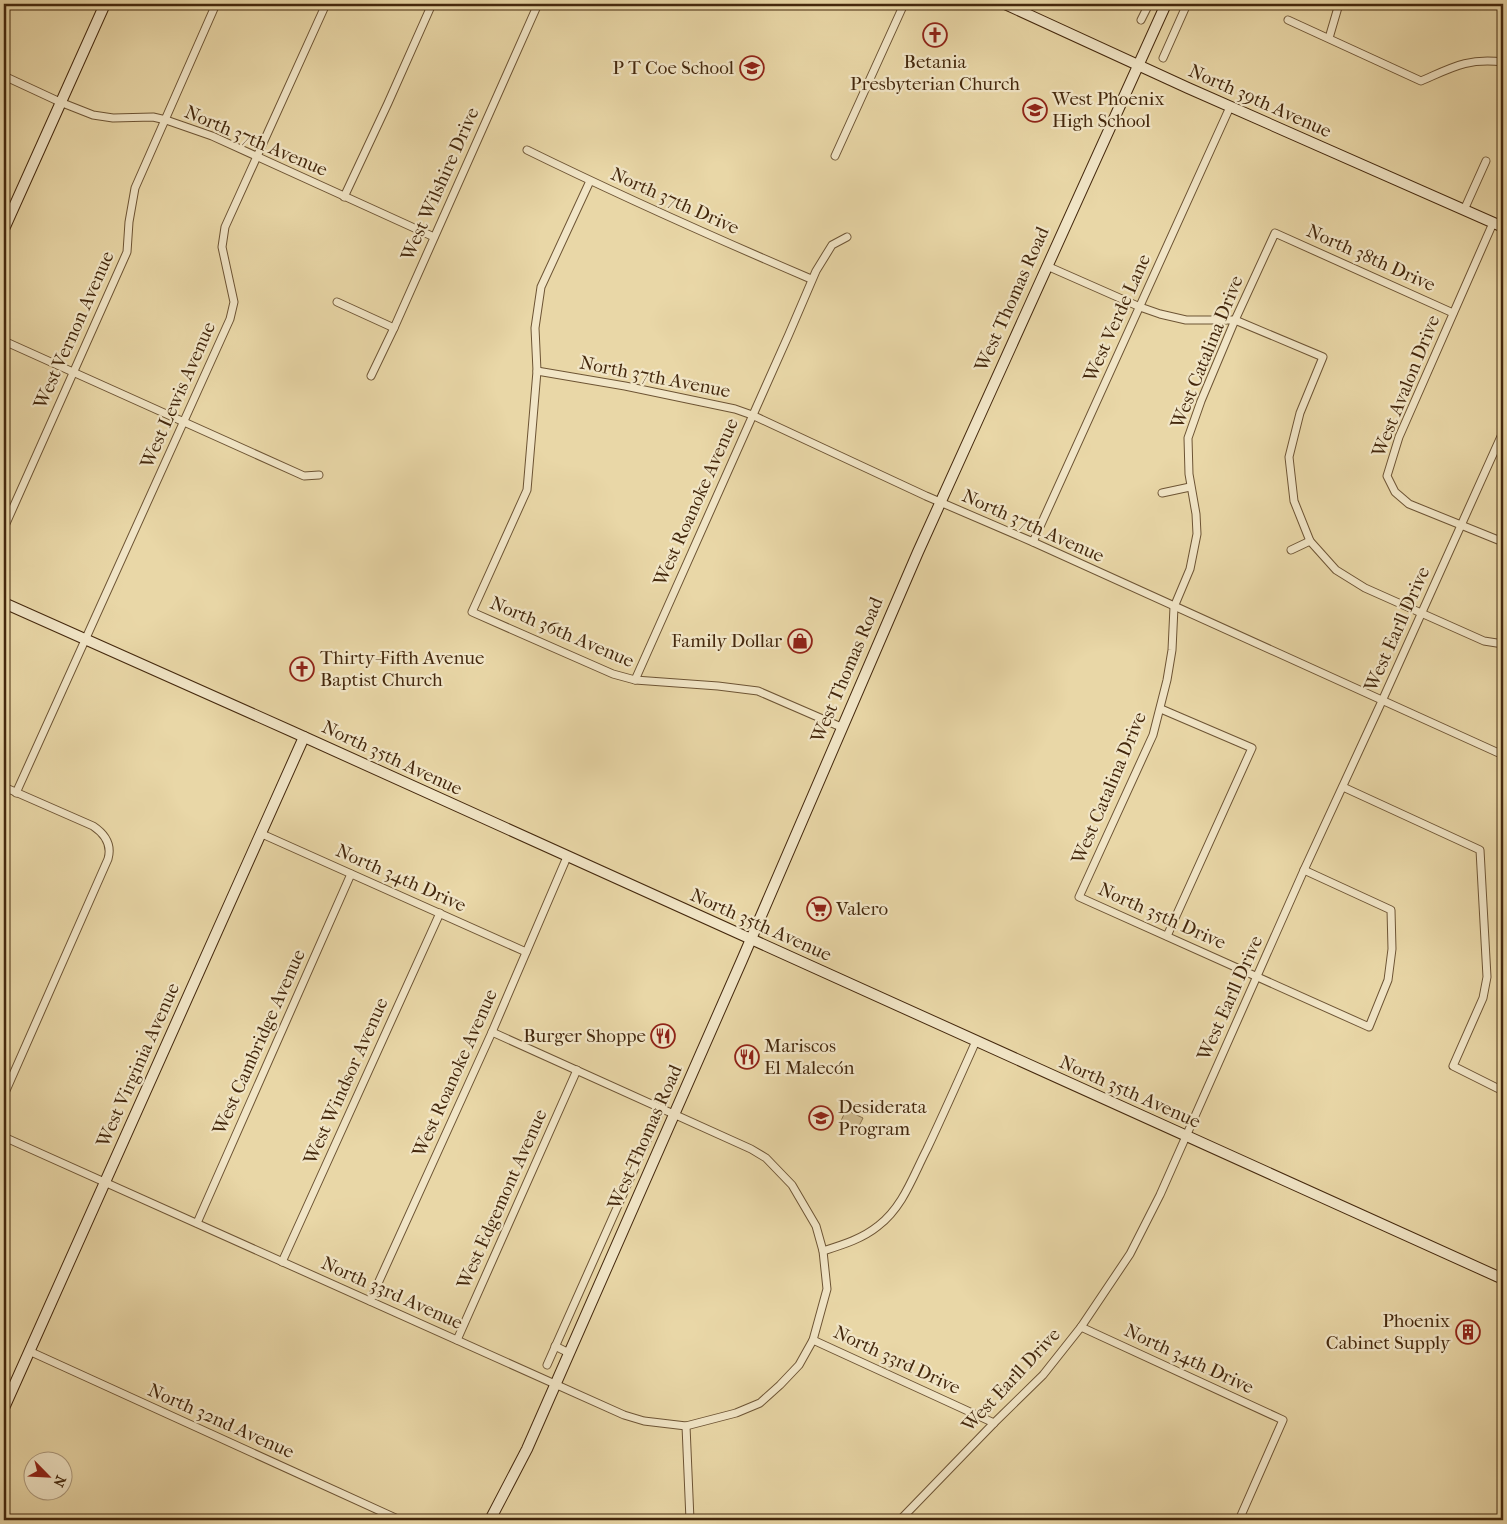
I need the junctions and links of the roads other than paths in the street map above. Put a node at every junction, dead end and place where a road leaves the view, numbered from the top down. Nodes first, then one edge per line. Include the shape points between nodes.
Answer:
1 (105, 4) edge
2 (216, 4) edge
3 (326, 4) edge
4 (432, 4) edge
5 (538, 4) edge
6 (904, 4) edge
7 (1004, 4) edge
8 (1149, 4) edge
9 (1166, 4) edge
10 (1187, 4) edge
11 (1339, 4) edge
12 (1141, 20) dead end
13 (1288, 20) dead end
14 (1329, 38) junction
15 (1163, 58) dead end
16 (1503, 62) edge
17 (1138, 65) junction
18 (4, 76) edge
19 (60, 102) junction
20 (1230, 107) junction
21 (166, 120) junction
22 (527, 150) dead end
23 (835, 156) dead end
24 (256, 157) junction
25 (1486, 161) dead end
26 (590, 180) junction
27 (344, 197) junction
28 (1464, 210) junction
29 (1493, 223) junction
30 (1503, 227) edge
31 (4, 229) edge
32 (1276, 233) joint
33 (434, 237) junction
34 (848, 237) dead end
35 (1047, 266) junction
36 (811, 279) junction
37 (337, 302) dead end
38 (1140, 308) junction
39 (1453, 313) junction
40 (1235, 320) junction
41 (394, 328) junction
42 (4, 341) edge
43 (536, 371) junction
44 (73, 372) junction
45 (370, 376) dead end
46 (752, 415) junction
47 (184, 422) junction
48 (1503, 432) edge
49 (318, 475) dead end
50 (1190, 487) junction
51 (1162, 493) dead end
52 (940, 502) junction
53 (1462, 525) junction
54 (4, 528) edge
55 (1310, 541) junction
56 (1033, 542) junction
57 (1503, 542) edge
58 (1291, 550) dead end
59 (4, 603) edge
60 (1174, 607) junction
61 (1421, 613) junction
62 (86, 640) junction
63 (1503, 644) edge
64 (635, 680) junction
65 (1382, 701) junction
66 (1160, 709) junction
67 (841, 727) junction
68 (304, 737) junction
69 (1503, 755) edge
70 (4, 787) edge
71 (1343, 787) junction
72 (16, 793) junction
73 (262, 834) junction
74 (567, 857) junction
75 (1304, 870) junction
76 (351, 874) junction
77 (1079, 897) joint
78 (440, 913) junction
79 (1167, 936) junction
80 (750, 940) junction
81 (526, 952) junction
82 (1258, 977) junction
83 (492, 1032) junction
84 (976, 1041) junction
85 (577, 1070) junction
86 (1503, 1090) edge
87 (4, 1095) edge
88 (661, 1109) junction
89 (674, 1115) junction
90 (1186, 1136) junction
91 (4, 1137) edge
92 (105, 1182) junction
93 (197, 1223) junction
94 (823, 1251) junction
95 (282, 1262) junction
96 (1503, 1279) edge
97 (370, 1301) junction
98 (1081, 1328) junction
99 (457, 1340) junction
100 (813, 1340) junction
101 (556, 1346) junction
102 (29, 1351) junction
103 (569, 1353) junction
104 (547, 1366) dead end
105 (556, 1384) junction
106 (4, 1408) edge
107 (994, 1423) junction
108 (686, 1426) junction
109 (400, 1520) edge
110 (490, 1520) edge
111 (690, 1520) edge
112 (900, 1520) edge
113 (1239, 1520) edge

1 - 19 main road
2 - 21 street, West Vernon Avenue
3 - 24 street, West Lewis Avenue
4 - 27 street
5 - 33 street, West Wilshire Drive
6 - 23 street
7 - 17 main road, North 39th Avenue
8 - 12 street
9 - 17 main road, West Thomas Road
10 - 15 street
11 - 14 street
13 - 14 street
14 - 16 street via 1421,81 1464,62
17 - 20 main road, North 39th Avenue
17 - 35 main road, West Thomas Road
18 - 19 street, North 37th Avenue
19 - 21 street, North 37th Avenue via 87,113 113,118 154,117
19 - 31 main road
20 - 28 main road, North 39th Avenue
20 - 38 street, West Verde Lane
21 - 24 street, North 37th Avenue via 212,136
21 - 44 street, West Vernon Avenue via 135,188 128,252
22 - 26 street, North 37th Drive
24 - 27 street, North 37th Avenue
24 - 47 street, West Lewis Avenue via 225,227 222,247 234,302 230,319
25 - 28 street
26 - 36 street, North 37th Drive
26 - 43 street via 541,287 535,328
27 - 33 street, North 37th Avenue
28 - 29 main road, North 39th Avenue
29 - 30 main road, North 39th Avenue
29 - 39 street, West Avalon Drive
32 - 39 street, North 38th Drive
32 - 40 street, West Catalina Drive
33 - 41 street, West Wilshire Drive
34 - 36 street, West Roanoke Avenue via 832,245
35 - 38 street
35 - 52 main road, West Thomas Road
36 - 46 street, West Roanoke Avenue
37 - 41 street
38 - 40 street via 1186,320
38 - 56 street, West Verde Lane
39 - 53 street, West Avalon Drive via 1398,437 1387,476 1395,492 1408,504
40 - 50 street, West Catalina Drive via 1200,401 1188,438
40 - 55 street via 1323,357 1300,413 1290,457 1294,501
41 - 45 street, West Wilshire Drive
42 - 44 street
43 - 46 street, North 37th Avenue via 633,388
43 - 64 street, North 36th Avenue via 527,490 472,612 613,674
44 - 47 street
44 - 54 street, West Vernon Avenue
46 - 52 street, North 37th Avenue
46 - 64 street, West Roanoke Avenue
47 - 49 street via 304,476
47 - 62 street, West Lewis Avenue
48 - 53 street, West Earll Drive
50 - 51 street
50 - 60 street, West Catalina Drive via 1197,534 1190,569
52 - 56 street, North 37th Avenue
52 - 67 main road, West Thomas Road
53 - 57 street
53 - 61 street, West Earll Drive
55 - 58 street
55 - 61 street via 1336,570 1365,588
56 - 60 street, North 37th Avenue
59 - 62 main road, North 35th Avenue
60 - 65 street, North 37th Avenue
60 - 66 street, West Catalina Drive via 1172,650
61 - 63 street via 1484,641
61 - 65 street, West Earll Drive
62 - 68 main road, North 35th Avenue
62 - 72 street, West Lewis Avenue
64 - 67 street, North 36th Avenue via 758,691
65 - 69 street, North 37th Avenue
65 - 71 street, West Earll Drive
66 - 77 street, West Catalina Drive via 1153,735
66 - 79 street via 1252,748
67 - 80 main road, West Thomas Road
68 - 73 main road, West Virginia Avenue
68 - 74 main road, North 35th Avenue
70 - 72 street
71 - 75 street, West Earll Drive
71 - 86 street via 1480,850 1487,976 1482,998 1453,1066
72 - 87 street via 93,826 107,840 110,849
73 - 76 street, North 34th Drive
73 - 92 main road, West Virginia Avenue
74 - 80 main road, North 35th Avenue
74 - 81 street, West Roanoke Avenue
75 - 82 street, West Earll Drive
75 - 82 street, North 35th Drive via 1391,910 1392,949 1384,994 1369,1027
76 - 78 street, North 34th Drive
76 - 93 street, West Cambridge Avenue
77 - 79 street, North 35th Drive
78 - 81 street, North 34th Drive
78 - 95 street, West Windsor Avenue
79 - 82 street, North 35th Drive
80 - 84 main road, North 35th Avenue
80 - 89 main road, West Thomas Road
81 - 83 street, West Roanoke Avenue
82 - 90 street, West Earll Drive
83 - 85 street
83 - 97 street, West Roanoke Avenue
84 - 90 main road, North 35th Avenue
84 - 94 street via 899,1205 871,1232
85 - 88 street
85 - 99 street, West Edgemont Avenue
88 - 89 street
88 - 101 street, West Thomas Road
89 - 94 street via 745,1145 766,1158 792,1185 816,1226
89 - 103 main road, West Thomas Road
90 - 96 main road, North 35th Avenue
90 - 98 street, West Earll Drive via 1130,1254
91 - 92 street, North 33rd Avenue
92 - 93 street, North 33rd Avenue
92 - 102 main road, West Virginia Avenue
93 - 95 street, North 33rd Avenue
94 - 100 street via 827,1289
95 - 97 street, North 33rd Avenue
97 - 99 street, North 33rd Avenue
98 - 107 street, West Earll Drive via 1043,1375
98 - 113 street, North 34th Drive via 1283,1420
99 - 105 street, North 33rd Avenue
100 - 107 street, North 33rd Drive
100 - 108 street via 799,1365 760,1403 736,1414
101 - 103 street
101 - 104 street, West Thomas Road
102 - 106 main road, West Virginia Avenue
102 - 109 street, North 32nd Avenue
103 - 105 main road, West Thomas Road
105 - 108 street, North 33rd Avenue via 624,1415
105 - 110 main road, West Thomas Road
107 - 112 street, West Earll Drive
108 - 111 street

